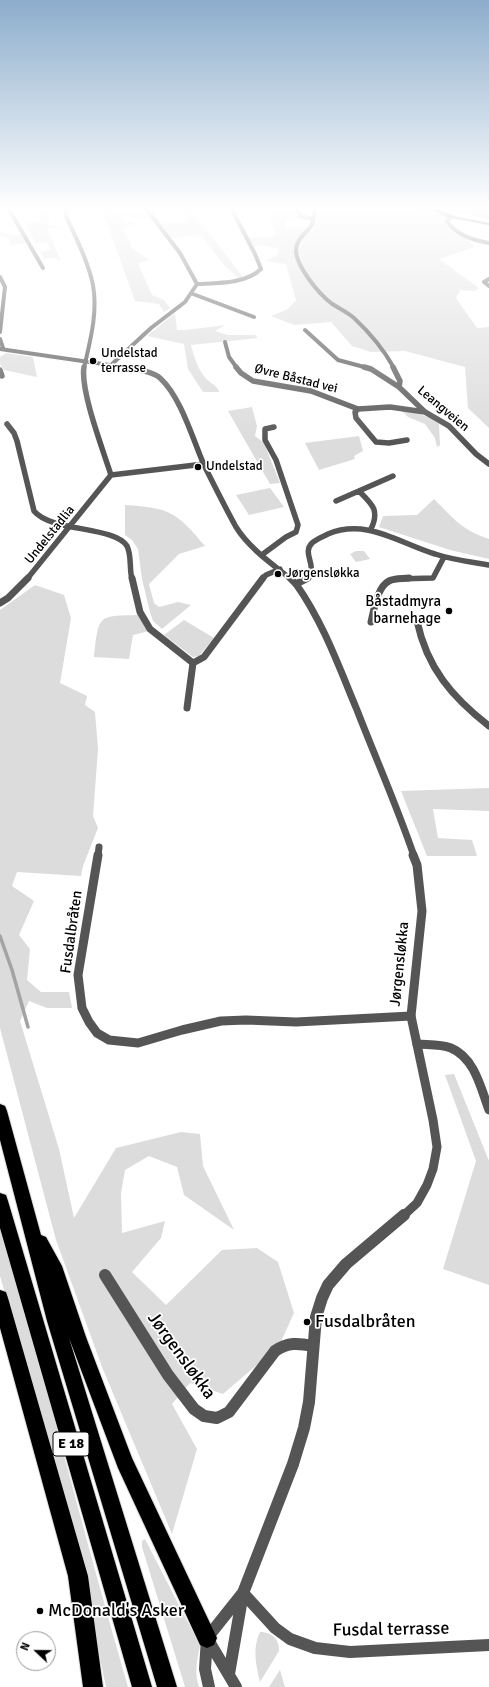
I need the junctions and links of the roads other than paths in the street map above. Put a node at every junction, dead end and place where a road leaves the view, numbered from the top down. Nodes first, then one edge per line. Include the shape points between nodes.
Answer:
1 (197, 284) edge
2 (4, 285) edge
3 (92, 285) edge
4 (315, 285) edge
5 (193, 294) junction
6 (254, 317) dead end
7 (305, 330) dead end
8 (0, 332) edge
9 (0, 339) edge
10 (225, 342) dead end
11 (1, 348) edge
12 (85, 361) junction
13 (111, 365) junction
14 (0, 370) edge
15 (2, 376) dead end
16 (399, 387) junction
17 (358, 408) junction
18 (425, 412) junction
19 (7, 424) dead end
20 (274, 427) dead end
21 (407, 440) dead end
22 (204, 464) junction
23 (489, 464) edge
24 (111, 475) junction
25 (394, 476) dead end
26 (359, 491) junction
27 (336, 501) dead end
28 (69, 527) junction
29 (371, 529) junction
30 (263, 554) junction
31 (444, 557) junction
32 (489, 565) edge
33 (280, 569) junction
34 (434, 578) junction
35 (296, 584) junction
36 (438, 584) dead end
37 (0, 603) edge
38 (417, 621) dead end
39 (371, 622) dead end
40 (193, 663) junction
41 (187, 708) dead end
42 (489, 726) edge
43 (99, 847) dead end
44 (411, 1016) junction
45 (417, 1044) junction
46 (489, 1110) edge
47 (0, 1111) edge
48 (0, 1201) edge
49 (31, 1226) junction
50 (105, 1275) dead end
51 (0, 1298) edge
52 (313, 1346) junction
53 (243, 1593) junction
54 (207, 1638) junction
55 (489, 1645) edge
56 (229, 1674) junction
57 (93, 1687) edge
58 (142, 1687) edge
59 (167, 1687) edge
60 (209, 1687) edge
61 (236, 1687) edge

1 - 5 street
2 - 8 street
3 - 12 street via 93,325
4 - 16 street, Leangveien via 332,304 356,319 385,353 400,380
5 - 6 street
5 - 13 street
7 - 16 street via 338,360 371,370
9 - 11 street
10 - 17 street, Øvre Båstad vei via 233,364 246,378 318,394
11 - 12 street
12 - 13 street
12 - 24 street via 84,384
13 - 22 street via 149,373 159,377 166,384 194,438
14 - 15 street
16 - 18 street, Leangveien
17 - 18 street, Øvre Båstad vei via 390,407
17 - 21 street via 355,412 356,418 376,442 389,444
18 - 23 street, Leangveien via 441,420
19 - 28 street via 17,441 34,511 45,520
20 - 30 street via 266,430 265,440 276,460 298,525 296,532
22 - 24 street
22 - 30 street, Jørgensløkka via 237,528 250,544
24 - 28 street, Undelstadlia
25 - 26 street
26 - 27 street
26 - 29 street via 375,510 377,517
28 - 37 street, Undelstadlia via 30,576
28 - 40 street via 100,533 122,541 129,552 131,576 145,622
29 - 31 street
29 - 35 street via 344,529 314,541 308,552 312,575 310,579
30 - 33 street, Jørgensløkka
31 - 32 street
31 - 34 street
33 - 35 street, Jørgensløkka
33 - 40 street via 262,579 204,657
34 - 36 street
34 - 39 street via 389,581 382,591
35 - 44 street, Jørgensløkka via 311,605 329,642 403,824 417,865 422,911
38 - 42 street via 420,638 447,687 468,710
40 - 41 street
43 - 44 street, Fusdalbråten via 78,975 82,1008 97,1034 109,1040 138,1043 221,1021 296,1022
44 - 45 street, Jørgensløkka
45 - 46 street via 444,1046 460,1053 469,1062
45 - 52 street, Jørgensløkka via 437,1147 433,1169 417,1203 346,1264 328,1285 316,1318
47 - 49 highway, E 18
48 - 58 highway, E 18
49 - 54 highway, E 18 via 56,1272 77,1337 124,1462
49 - 59 highway, E 18 via 55,1321
50 - 52 street, Jørgensløkka via 168,1375 194,1409 204,1416 217,1418 229,1412 275,1351 284,1344 297,1342
51 - 57 highway, E 18 via 78,1576
52 - 53 street, Jørgensløkka via 309,1402 304,1428 293,1464
53 - 54 street, Jørgensløkka
53 - 55 street, Fusdal terrasse via 275,1628 290,1639 315,1648 350,1652
53 - 56 street, Jørgensløkka
54 - 56 street
54 - 60 street via 205,1669
56 - 61 street

